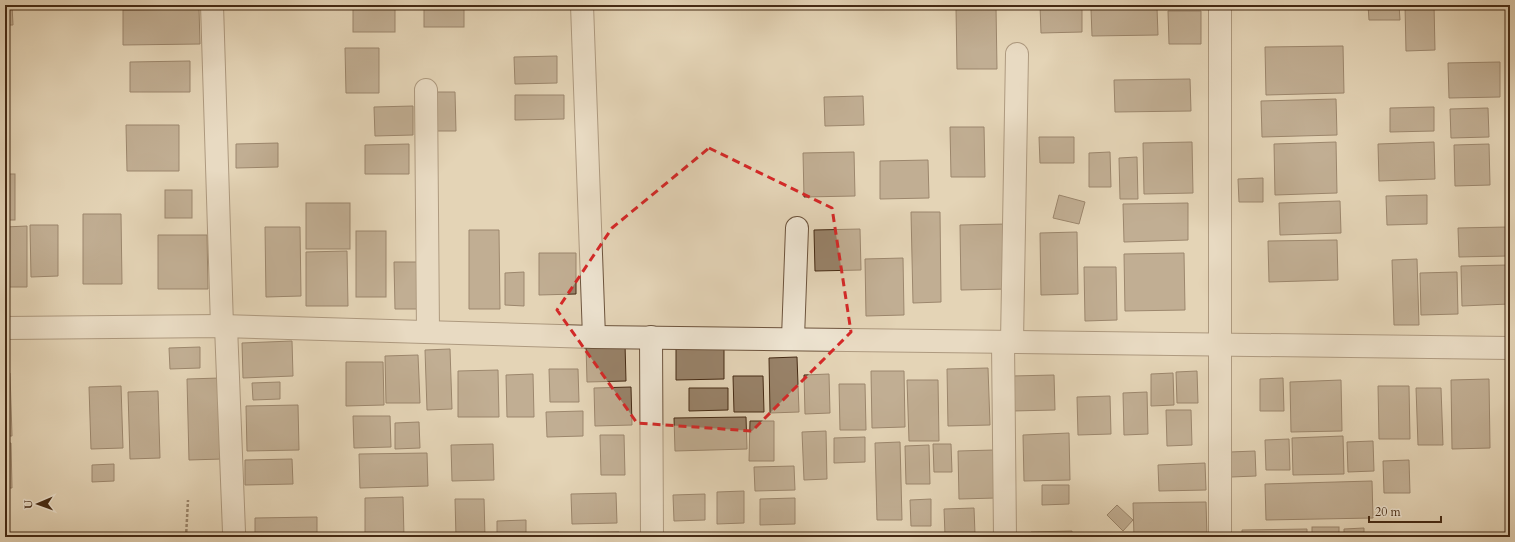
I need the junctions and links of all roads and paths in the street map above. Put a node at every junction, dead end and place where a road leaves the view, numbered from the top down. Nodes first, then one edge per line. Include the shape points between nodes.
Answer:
1 (212, 5) edge
2 (582, 5) edge
3 (1220, 5) edge
4 (1017, 54) dead end
5 (426, 90) dead end
6 (797, 228) dead end
7 (224, 326) junction
8 (5, 328) edge
9 (428, 332) junction
10 (594, 337) junction
11 (651, 338) junction
12 (793, 338) junction
13 (1008, 342) junction
14 (1220, 345) junction
15 (1510, 348) edge
16 (188, 500) dead end
17 (234, 532) dead end
18 (186, 537) edge
19 (652, 537) edge
20 (1005, 537) edge
21 (1220, 537) edge

1 - 7 street
2 - 10 street
3 - 14 street
4 - 13 street
5 - 9 street
6 - 12 street
7 - 8 street
7 - 9 street
7 - 17 street
9 - 10 street
10 - 11 street
11 - 12 street
11 - 19 street
12 - 13 street
13 - 14 street
13 - 20 street
14 - 15 street
14 - 21 street
16 - 18 path

